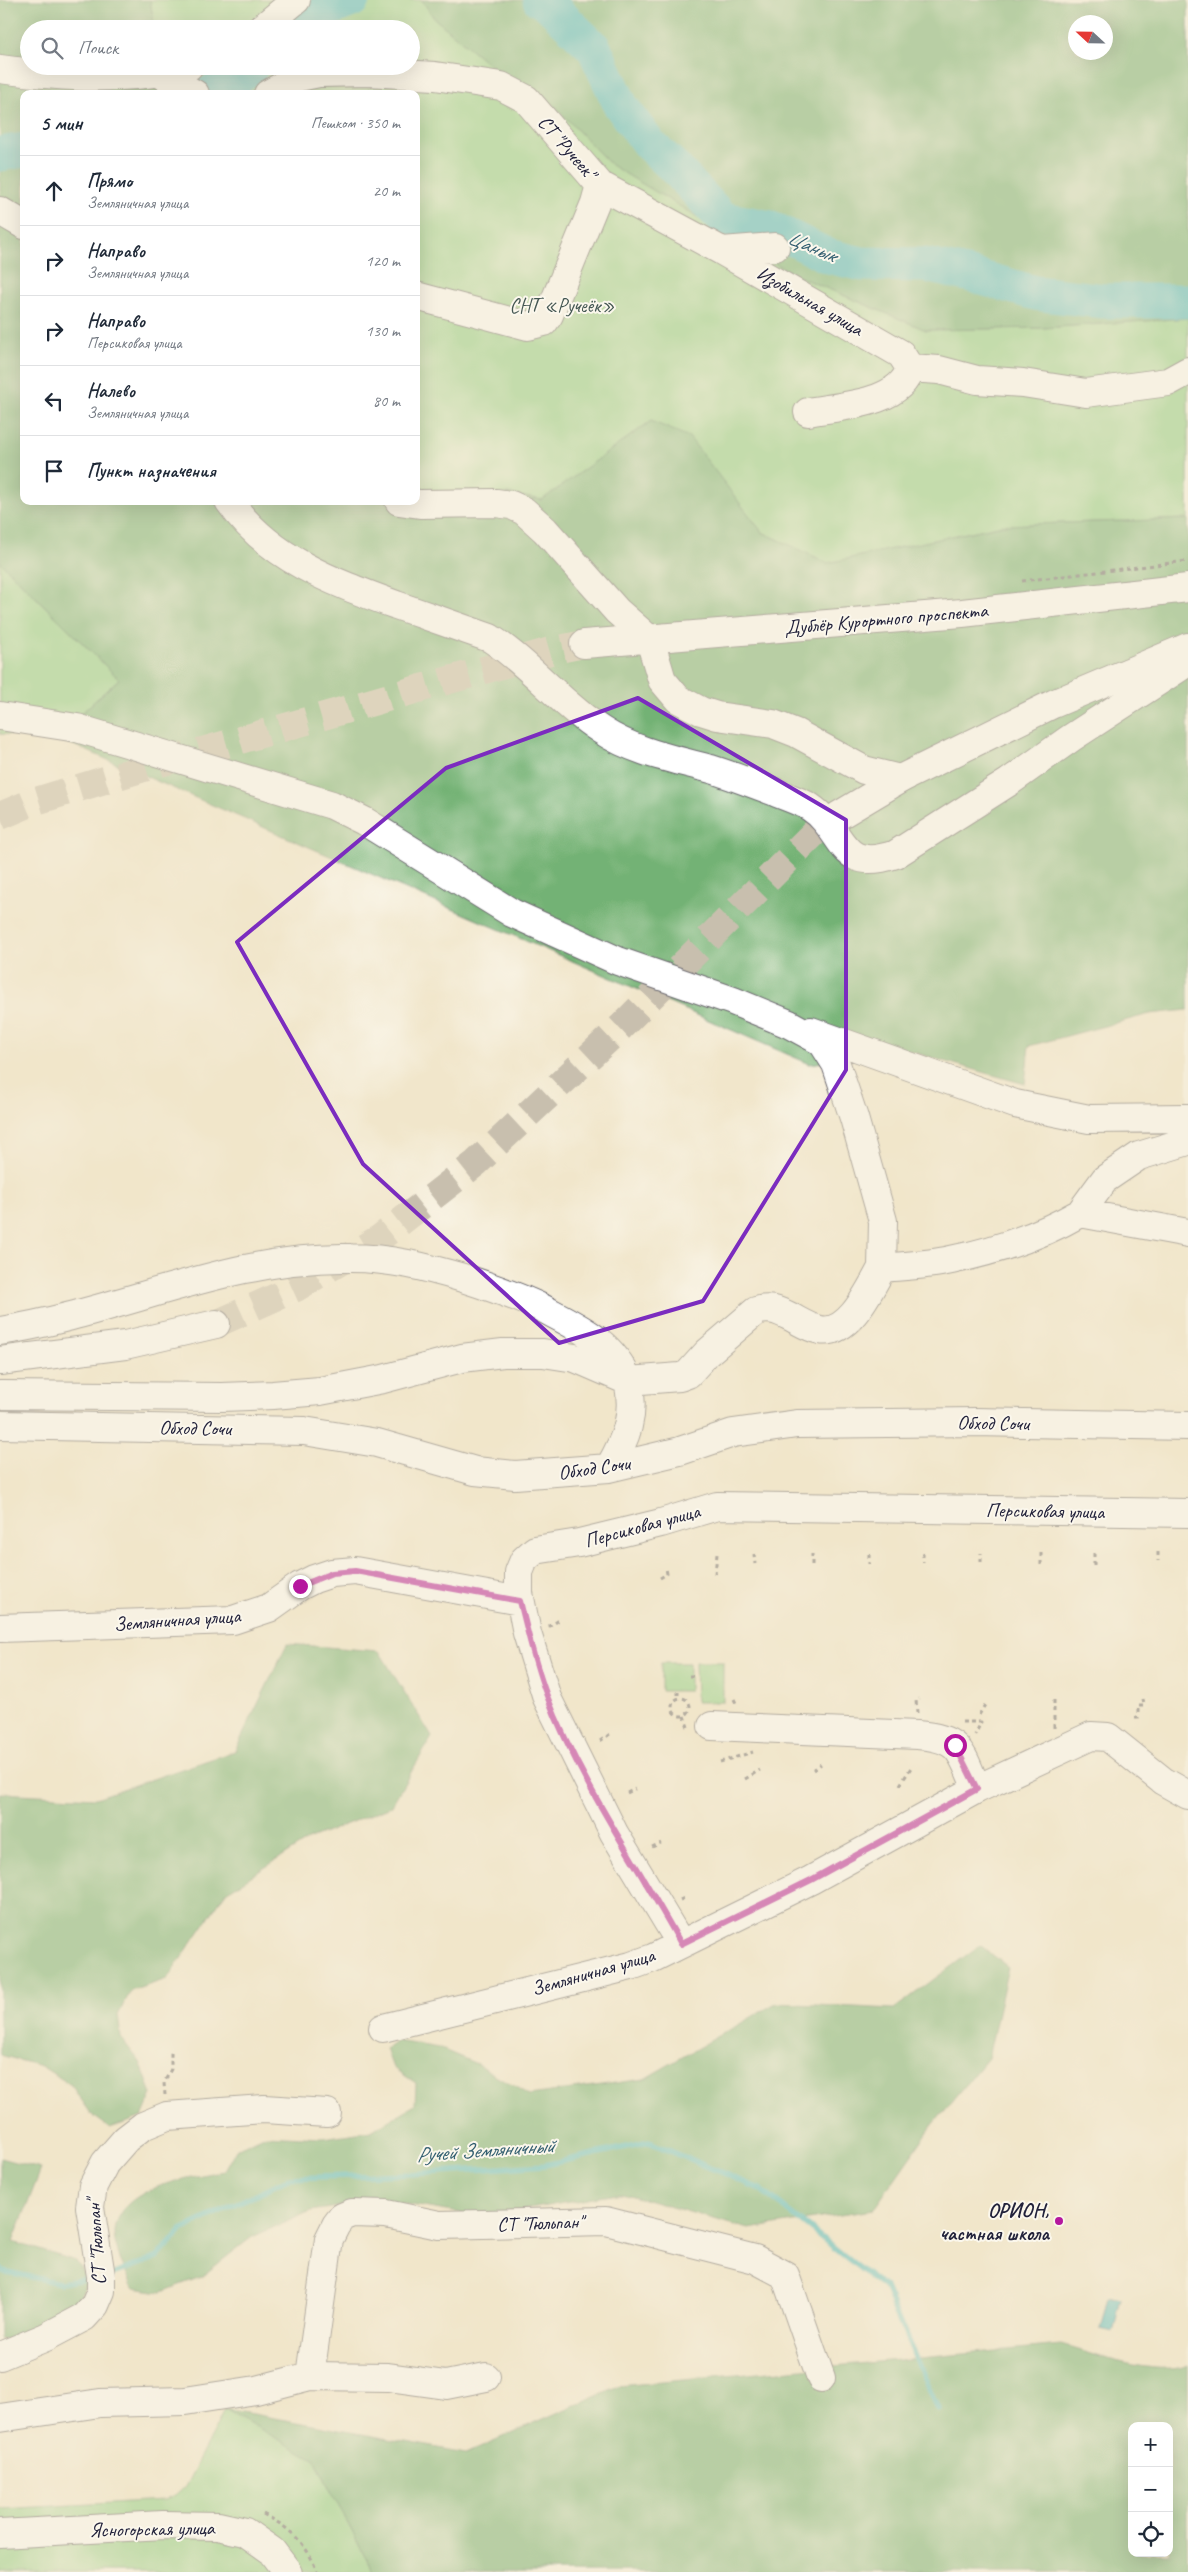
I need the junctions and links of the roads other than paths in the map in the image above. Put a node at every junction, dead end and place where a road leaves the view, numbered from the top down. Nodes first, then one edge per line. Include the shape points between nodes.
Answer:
1 (296, 0) edge
2 (272, 20) edge
3 (0, 70) edge
4 (20, 72) edge
5 (162, 75) edge
6 (309, 75) edge
7 (418, 75) edge
8 (188, 90) edge
9 (275, 90) edge
10 (600, 185) junction
11 (0, 212) edge
12 (20, 223) edge
13 (775, 247) dead end
14 (722, 251) junction
15 (420, 297) edge
16 (910, 368) junction
17 (1188, 371) edge
18 (808, 412) dead end
19 (420, 504) edge
20 (234, 505) edge
21 (1188, 588) edge
22 (650, 640) junction
23 (584, 644) tunnel mouth
24 (1188, 647) edge
25 (1188, 662) edge
26 (0, 716) edge
27 (854, 765) junction
28 (900, 779) junction
29 (789, 1024) junction
30 (1188, 1118) edge
31 (1188, 1141) edge
32 (1080, 1213) junction
33 (1188, 1233) edge
34 (882, 1268) junction
35 (216, 1324) tunnel mouth
36 (0, 1331) edge
37 (0, 1362) edge
38 (628, 1381) junction
39 (0, 1395) edge
40 (0, 1425) edge
41 (1188, 1426) edge
42 (609, 1468) junction
43 (1188, 1513) edge
44 (520, 1601) junction
45 (0, 1628) edge
46 (712, 1726) dead end
47 (977, 1789) junction
48 (1188, 1794) edge
49 (681, 1944) junction
50 (384, 2028) dead end
51 (327, 2113) dead end
52 (0, 2356) edge
53 (310, 2376) junction
54 (486, 2377) dead end
55 (821, 2378) dead end
56 (0, 2418) edge
57 (0, 2534) edge
58 (288, 2572) edge

1 - 2 main road
3 - 4 main road
5 - 8 main road
6 - 9 main road, СТ "Ручеек"
7 - 10 main road, СТ "Ручеек" via 501,86 526,100
10 - 14 main road, Изобильная улица
10 - 15 main road, СТ "Ручеек" via 544,322 528,326
11 - 12 main road
13 - 14 main road
14 - 16 main road, Изобильная улица via 902,354
16 - 17 main road via 1086,393 1168,382
16 - 18 main road via 901,387 885,396
19 - 22 main road via 496,503 524,511 617,611
20 - 25 main road via 266,542 305,568 360,592 490,638 508,649 599,729 622,743 737,777 804,804 819,815 845,849 866,860 879,860 896,854
21 - 22 main road, Дублёр Курортного проспекта via 962,613
22 - 23 main road, Дублёр Курортного проспекта
22 - 27 main road via 662,680 678,698 717,716 773,724
24 - 28 main road via 1053,704
26 - 29 main road via 77,728 332,805 364,821 512,913 618,961
27 - 28 main road
27 - 28 main road via 859,781 849,810
29 - 30 main road via 1015,1104 1089,1119
29 - 34 main road via 822,1042 836,1064 883,1221
31 - 32 main road via 1139,1156 1105,1179
32 - 33 main road
32 - 34 main road via 1028,1237 950,1260
34 - 38 main road via 858,1308 832,1330 819,1330 779,1311 764,1308 756,1311 706,1353 688,1374
35 - 37 main road via 125,1345
36 - 38 main road via 69,1317 262,1266 325,1258 385,1260 436,1270 527,1300 612,1352
38 - 39 main road via 575,1358 543,1353 503,1353 462,1358 383,1380 273,1395
38 - 42 main road via 632,1396 630,1426
40 - 42 main road, Обход Сочи via 304,1431 377,1444 475,1471 515,1475
41 - 42 main road, Обход Сочи via 976,1422 797,1424 733,1433
43 - 44 main road, Персиковая улица via 718,1506 579,1543 535,1550 524,1560 519,1572
44 - 45 main road, Земляничная улица via 355,1571 314,1579 269,1608 233,1620
44 - 49 main road, Персиковая улица via 547,1698 614,1833
46 - 47 main road via 946,1739 960,1753
47 - 48 main road, Земляничная улица via 1091,1736 1100,1735 1116,1742 1163,1781
47 - 49 main road, Земляничная улица via 811,1880
49 - 50 main road, Земляничная улица via 631,1966
51 - 52 main road, СТ "Тюльпан" via 264,2108 167,2116 143,2126 126,2139 105,2163 93,2186 90,2207 101,2276 101,2291 95,2305 84,2317
53 - 54 main road via 388,2377 446,2385
53 - 55 main road, СТ "Тюльпан" via 329,2239 336,2224 352,2213 386,2214 439,2225 606,2221 755,2259 785,2275
53 - 56 main road via 256,2390 185,2401 100,2403
57 - 58 main road, Ясногорская улица via 163,2525 218,2526 245,2532 272,2551

